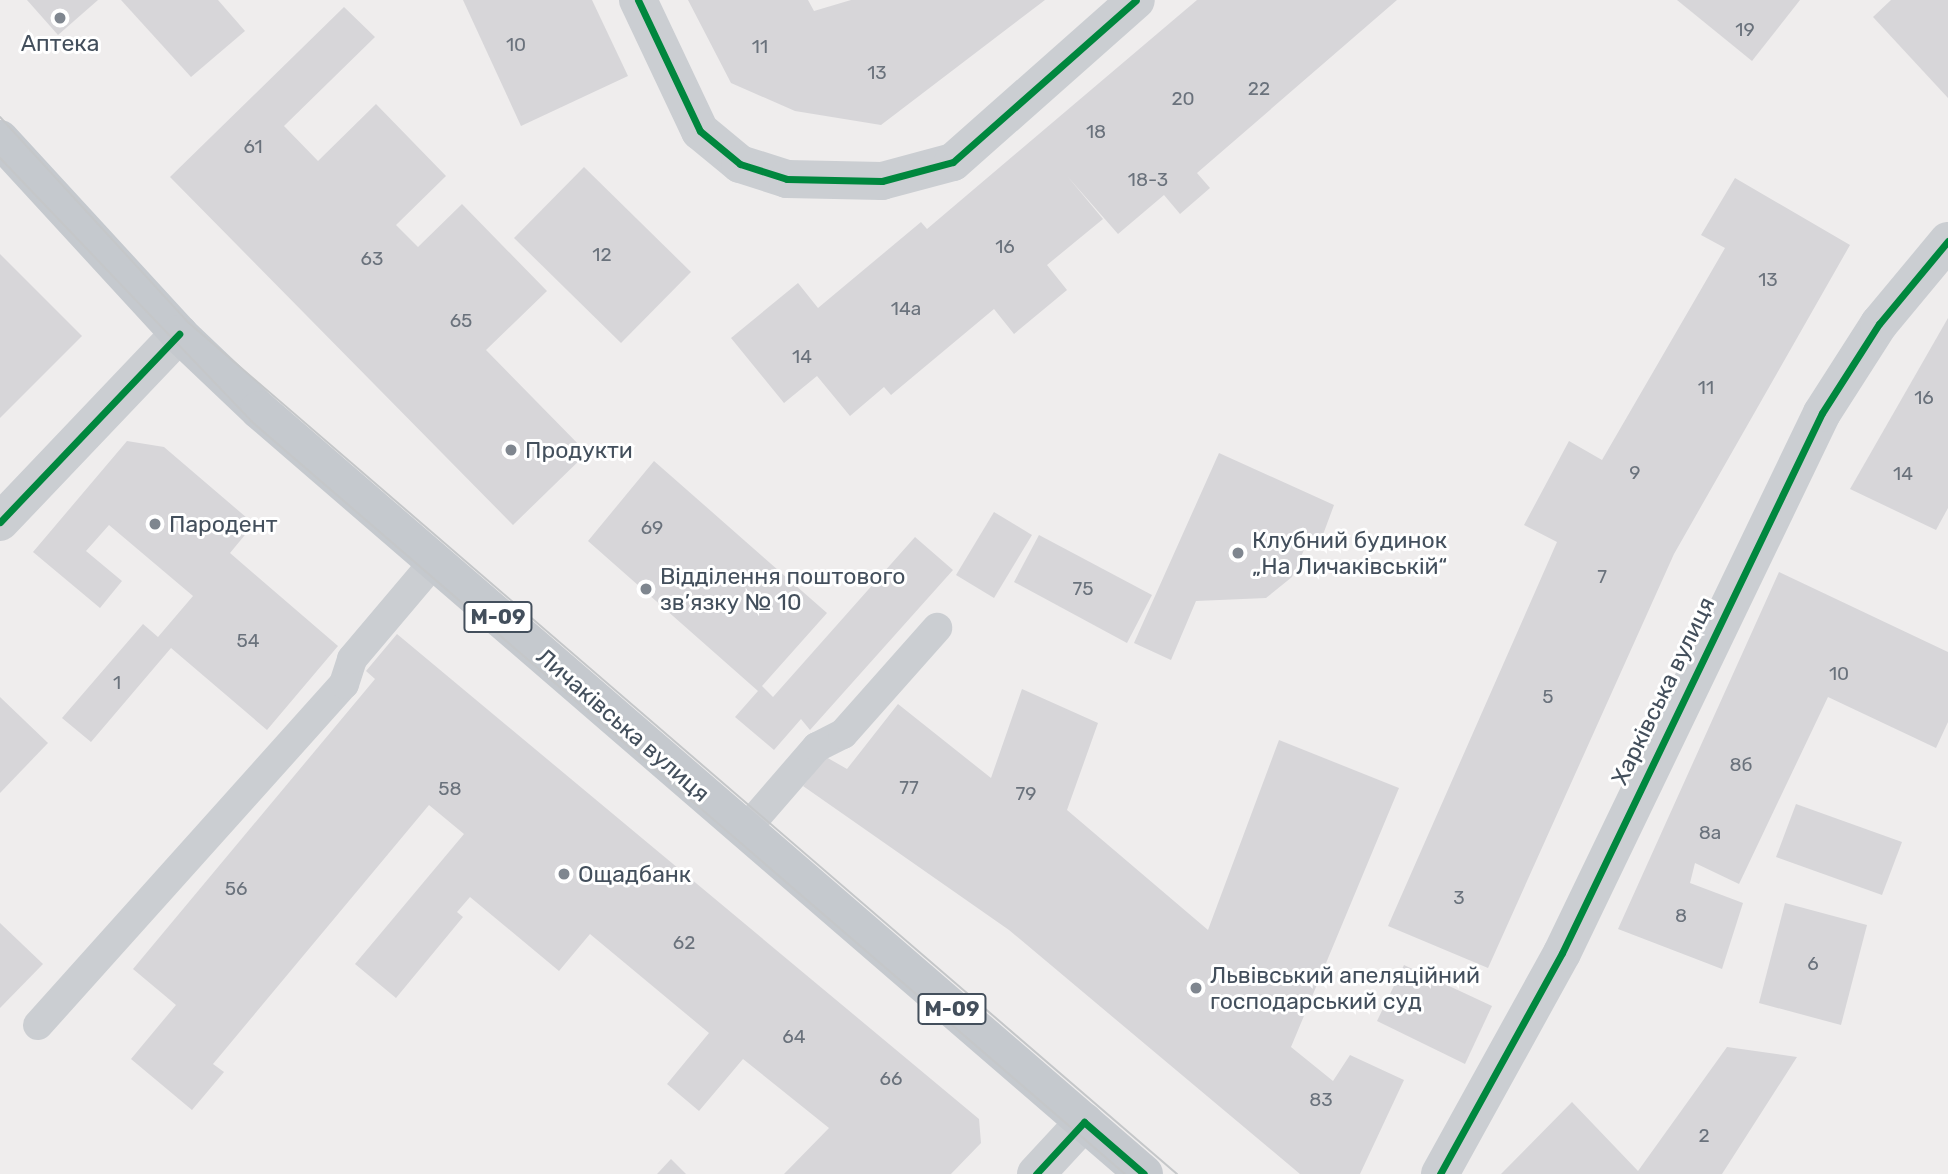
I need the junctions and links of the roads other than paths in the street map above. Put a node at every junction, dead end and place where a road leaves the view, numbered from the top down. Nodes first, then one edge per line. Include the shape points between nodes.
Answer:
1 (638, 0) edge
2 (1136, 0) edge
3 (0, 139) edge
4 (1948, 241) edge
5 (179, 334) junction
6 (0, 522) edge
7 (434, 562) junction
8 (937, 628) dead end
9 (745, 830) junction
10 (38, 1025) dead end
11 (1084, 1122) junction
12 (1036, 1174) edge
13 (1144, 1174) edge
14 (1440, 1174) edge

1 - 2 street via 700,131 740,164 787,179 882,181 953,162
3 - 5 main road, Личаківська вулиця / М-09
4 - 14 street, Харківська вулиця via 1879,324 1822,414 1562,953
5 - 6 street
5 - 7 main road, Личаківська вулиця / М-09
7 - 9 main road, Личаківська вулиця / М-09
7 - 10 lane via 352,659 344,684
8 - 9 lane via 843,734 817,747
9 - 11 main road, Личаківська вулиця / М-09
11 - 12 street
11 - 13 main road, Личаківська вулиця / М-09

